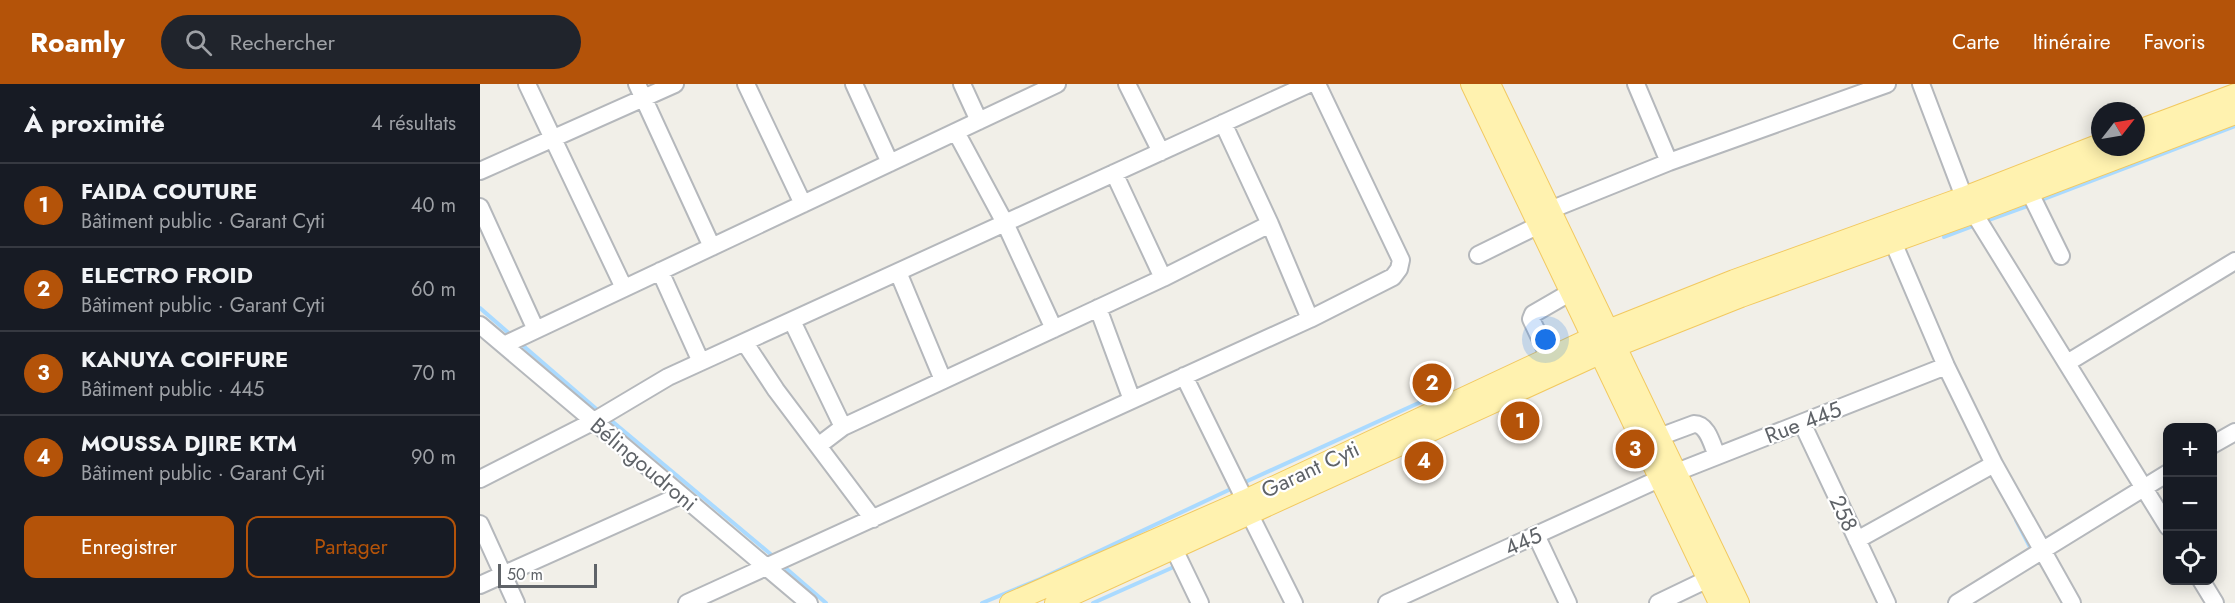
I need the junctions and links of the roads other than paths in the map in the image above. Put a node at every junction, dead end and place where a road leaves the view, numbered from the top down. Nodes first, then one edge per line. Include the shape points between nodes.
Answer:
1 (527, 84) edge
2 (675, 84) edge
3 (746, 84) edge
4 (854, 84) edge
5 (962, 84) edge
6 (1057, 84) edge
7 (1127, 84) edge
8 (1309, 84) edge
9 (1317, 84) edge
10 (1471, 84) edge
11 (1490, 84) edge
12 (1636, 84) edge
13 (1887, 84) edge
14 (1922, 84) edge
15 (640, 91) edge
16 (2235, 94) edge
17 (2235, 114) edge
18 (979, 121) junction
19 (1223, 123) junction
20 (2145, 128) edge
21 (956, 132) junction
22 (553, 139) junction
23 (2091, 148) edge
24 (1161, 152) junction
25 (1670, 162) junction
26 (890, 163) junction
27 (480, 171) edge
28 (1114, 173) junction
29 (2029, 191) junction
30 (804, 204) junction
31 (1969, 205) junction
32 (480, 207) edge
33 (1545, 218) junction
34 (1005, 223) junction
35 (1270, 224) junction
36 (1893, 242) junction
37 (712, 247) junction
38 (1478, 255) dead end
39 (2061, 256) dead end
40 (2235, 261) edge
41 (660, 271) junction
42 (898, 272) junction
43 (1163, 278) junction
44 (624, 288) junction
45 (1571, 292) junction
46 (1098, 308) junction
47 (1310, 319) junction
48 (792, 321) junction
49 (480, 325) edge
50 (1054, 329) junction
51 (536, 330) junction
52 (1604, 342) junction
53 (745, 343) junction
54 (504, 345) junction
55 (1549, 357) junction
56 (701, 362) junction
57 (2067, 363) junction
58 (1946, 366) junction
59 (1184, 376) junction
60 (944, 380) junction
61 (1132, 400) junction
62 (594, 421) junction
63 (1802, 423) junction
64 (843, 427) junction
65 (2235, 432) edge
66 (1659, 437) junction
67 (2217, 443) edge
68 (818, 446) junction
69 (1717, 456) junction
70 (1994, 464) junction
71 (1667, 475) junction
72 (2163, 476) edge
73 (480, 479) edge
74 (2144, 488) junction
75 (681, 495) junction
76 (1247, 507) junction
77 (873, 519) junction
78 (2163, 519) edge
79 (480, 524) edge
80 (1536, 535) junction
81 (1857, 540) junction
82 (1174, 549) junction
83 (2042, 550) junction
84 (766, 568) junction
85 (503, 574) junction
86 (1708, 579) junction
87 (480, 585) edge
88 (2204, 585) edge
89 (516, 603) edge
90 (687, 603) edge
91 (809, 603) edge
92 (1010, 603) edge
93 (1054, 603) edge
94 (1200, 603) edge
95 (1294, 603) edge
96 (1387, 603) edge
97 (1568, 603) edge
98 (1659, 603) edge
99 (1719, 603) edge
100 (1739, 603) edge
101 (1887, 603) edge
102 (1957, 603) edge
103 (2072, 603) edge
104 (2215, 603) edge

1 - 22 street
2 - 15 street
3 - 30 street
4 - 26 street
5 - 18 street
6 - 18 street
7 - 24 street
8 - 19 street
9 - 47 street via 1401,260 1393,277
10 - 33 main road
11 - 33 main road
12 - 25 street
13 - 25 street
14 - 31 street
15 - 22 street
15 - 37 street
16 - 20 main road
17 - 29 main road
18 - 21 street
19 - 24 street
19 - 35 street
21 - 26 street
21 - 34 street
22 - 27 street
22 - 44 street
23 - 31 main road
24 - 28 street
25 - 33 street
26 - 30 street
28 - 34 street
28 - 43 street
29 - 31 main road
29 - 39 street
30 - 37 street
31 - 36 main road
31 - 52 main road via 1734,280
31 - 57 street
32 - 51 street
33 - 38 street
33 - 45 main road
33 - 52 main road
34 - 42 street
34 - 50 street
35 - 43 street
35 - 47 street
36 - 52 main road
36 - 58 street
37 - 41 street
40 - 57 street
41 - 44 street
41 - 56 street
42 - 48 street
42 - 60 street
43 - 46 street
44 - 51 street
45 - 52 main road
45 - 55 street via 1533,314 1531,319
46 - 50 street
46 - 61 street
47 - 59 street
48 - 53 street
48 - 64 street
49 - 54 street, Bélingoudroni
50 - 60 street
51 - 54 street
52 - 55 main road, Garant Cyti
52 - 66 main road
52 - 71 main road
52 - 76 main road, Garant Cyti
53 - 56 street
53 - 68 street
54 - 62 street, Bélingoudroni
55 - 76 main road, Garant Cyti
56 - 62 street
57 - 74 street
58 - 63 street, Rue 445
58 - 70 street
59 - 61 street
59 - 76 street
60 - 64 street
61 - 77 street
62 - 73 street
62 - 75 street, Bélingoudroni
63 - 69 street, Rue 445
63 - 81 street, 258
64 - 68 street
65 - 67 street
66 - 69 street via 1700,424
66 - 71 main road
68 - 77 street
69 - 71 street, Rue 445
70 - 81 street
70 - 83 street
71 - 80 street, 445
71 - 86 main road
71 - 100 main road
72 - 74 street
74 - 78 street
74 - 83 street
75 - 84 street, Bélingoudroni
75 - 85 street
76 - 82 main road, Garant Cyti
76 - 92 main road, Garant Cyti
76 - 95 street
77 - 84 street
79 - 85 street
80 - 96 street, 445
80 - 97 street
81 - 101 street, 258
82 - 93 main road, Garant Cyti
82 - 94 street
83 - 102 street
83 - 103 street
84 - 90 street
84 - 91 street, Bélingoudroni
85 - 87 street
85 - 89 street
86 - 98 street
86 - 99 main road
88 - 104 street

